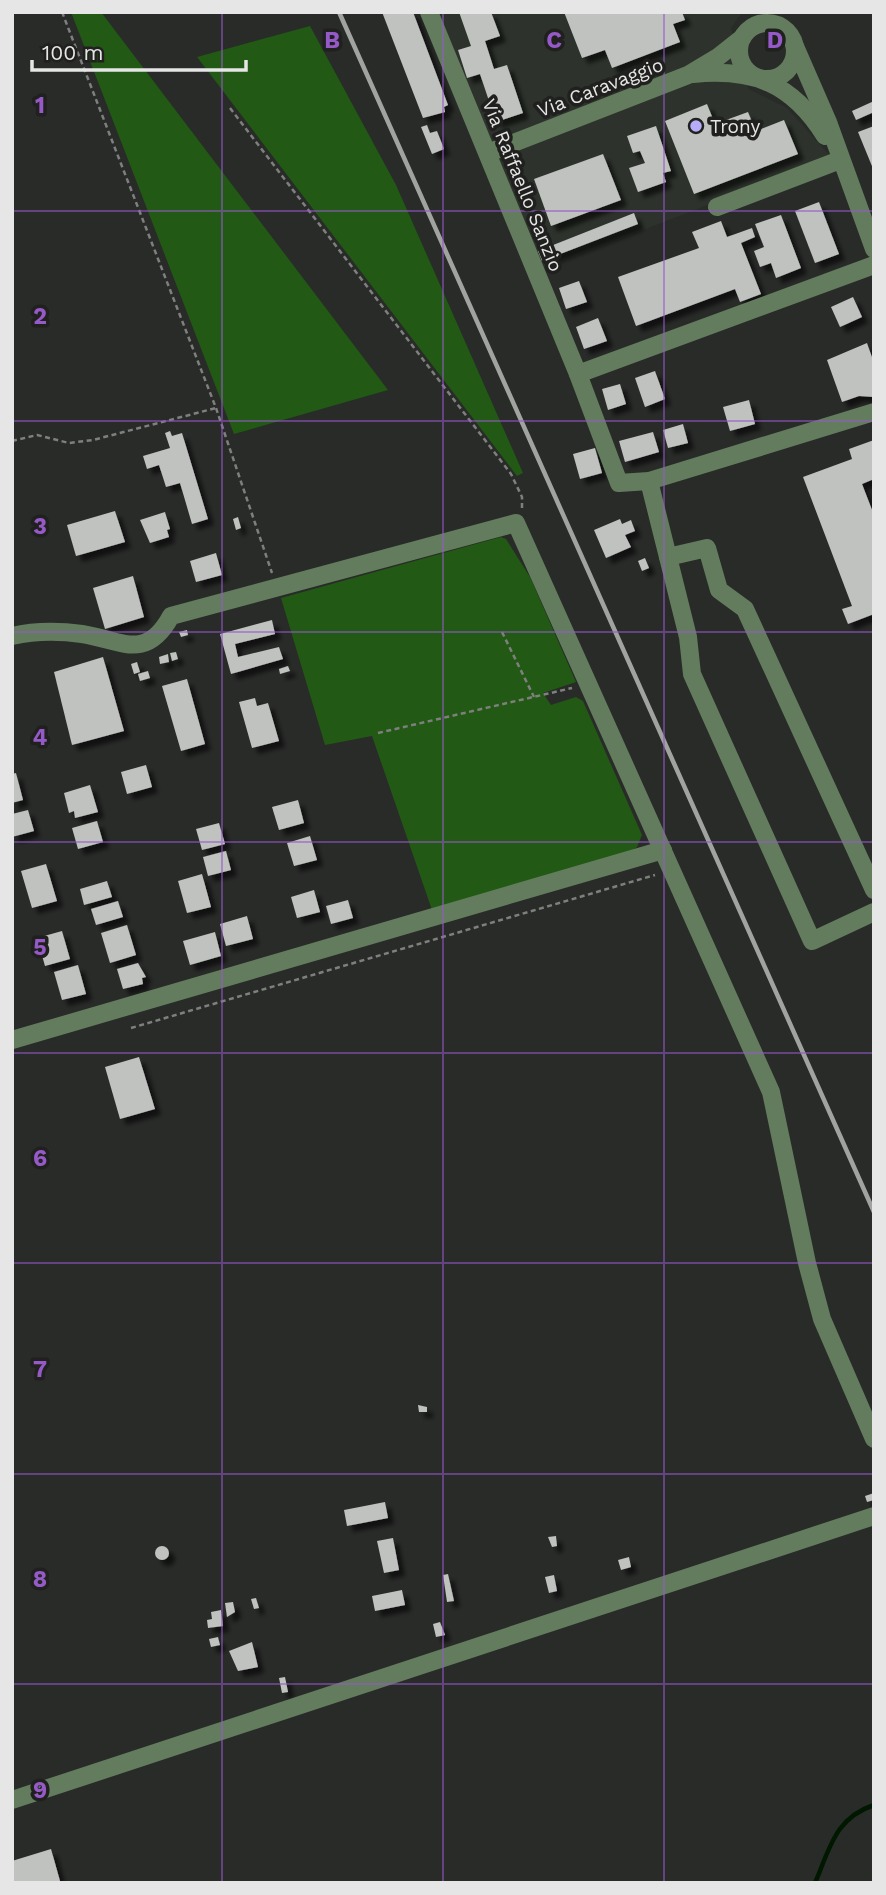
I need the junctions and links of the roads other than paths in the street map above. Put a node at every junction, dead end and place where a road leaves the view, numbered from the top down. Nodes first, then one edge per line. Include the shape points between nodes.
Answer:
1 (429, 12) edge
2 (782, 12) edge
3 (751, 26) edge
4 (792, 40) junction
5 (688, 75) junction
6 (757, 77) junction
7 (488, 153) junction
8 (840, 160) junction
9 (717, 207) dead end
10 (874, 249) edge
11 (874, 265) edge
12 (578, 374) junction
13 (874, 412) edge
14 (649, 481) junction
15 (668, 557) junction
16 (12, 636) edge
17 (663, 850) junction
18 (874, 890) edge
19 (874, 912) edge
20 (12, 1040) edge
21 (874, 1439) edge
22 (874, 1516) edge
23 (12, 1800) edge

1 - 7 street, Via Raffaello Sanzio
2 - 4 street
3 - 4 street via 777,25
3 - 5 street, Via Caravaggio via 718,57
3 - 6 street via 739,56 742,65
4 - 6 street via 795,52 789,69 774,78
4 - 8 street
5 - 6 street, Via Caravaggio via 725,72
5 - 7 street, Via Caravaggio
6 - 8 street via 802,103
7 - 12 street, Via Raffaello Sanzio
8 - 9 street
8 - 10 street
11 - 12 street
12 - 14 street, Via Raffaello Sanzio via 619,483
13 - 14 street, Via Raffaello Sanzio
14 - 15 street
15 - 18 street via 707,548 719,590 745,609
15 - 19 street via 688,637 692,674 812,941
16 - 17 street via 80,634 139,646 156,636 171,616 516,523
17 - 20 street
17 - 21 street via 771,1092 822,1319
22 - 23 street

